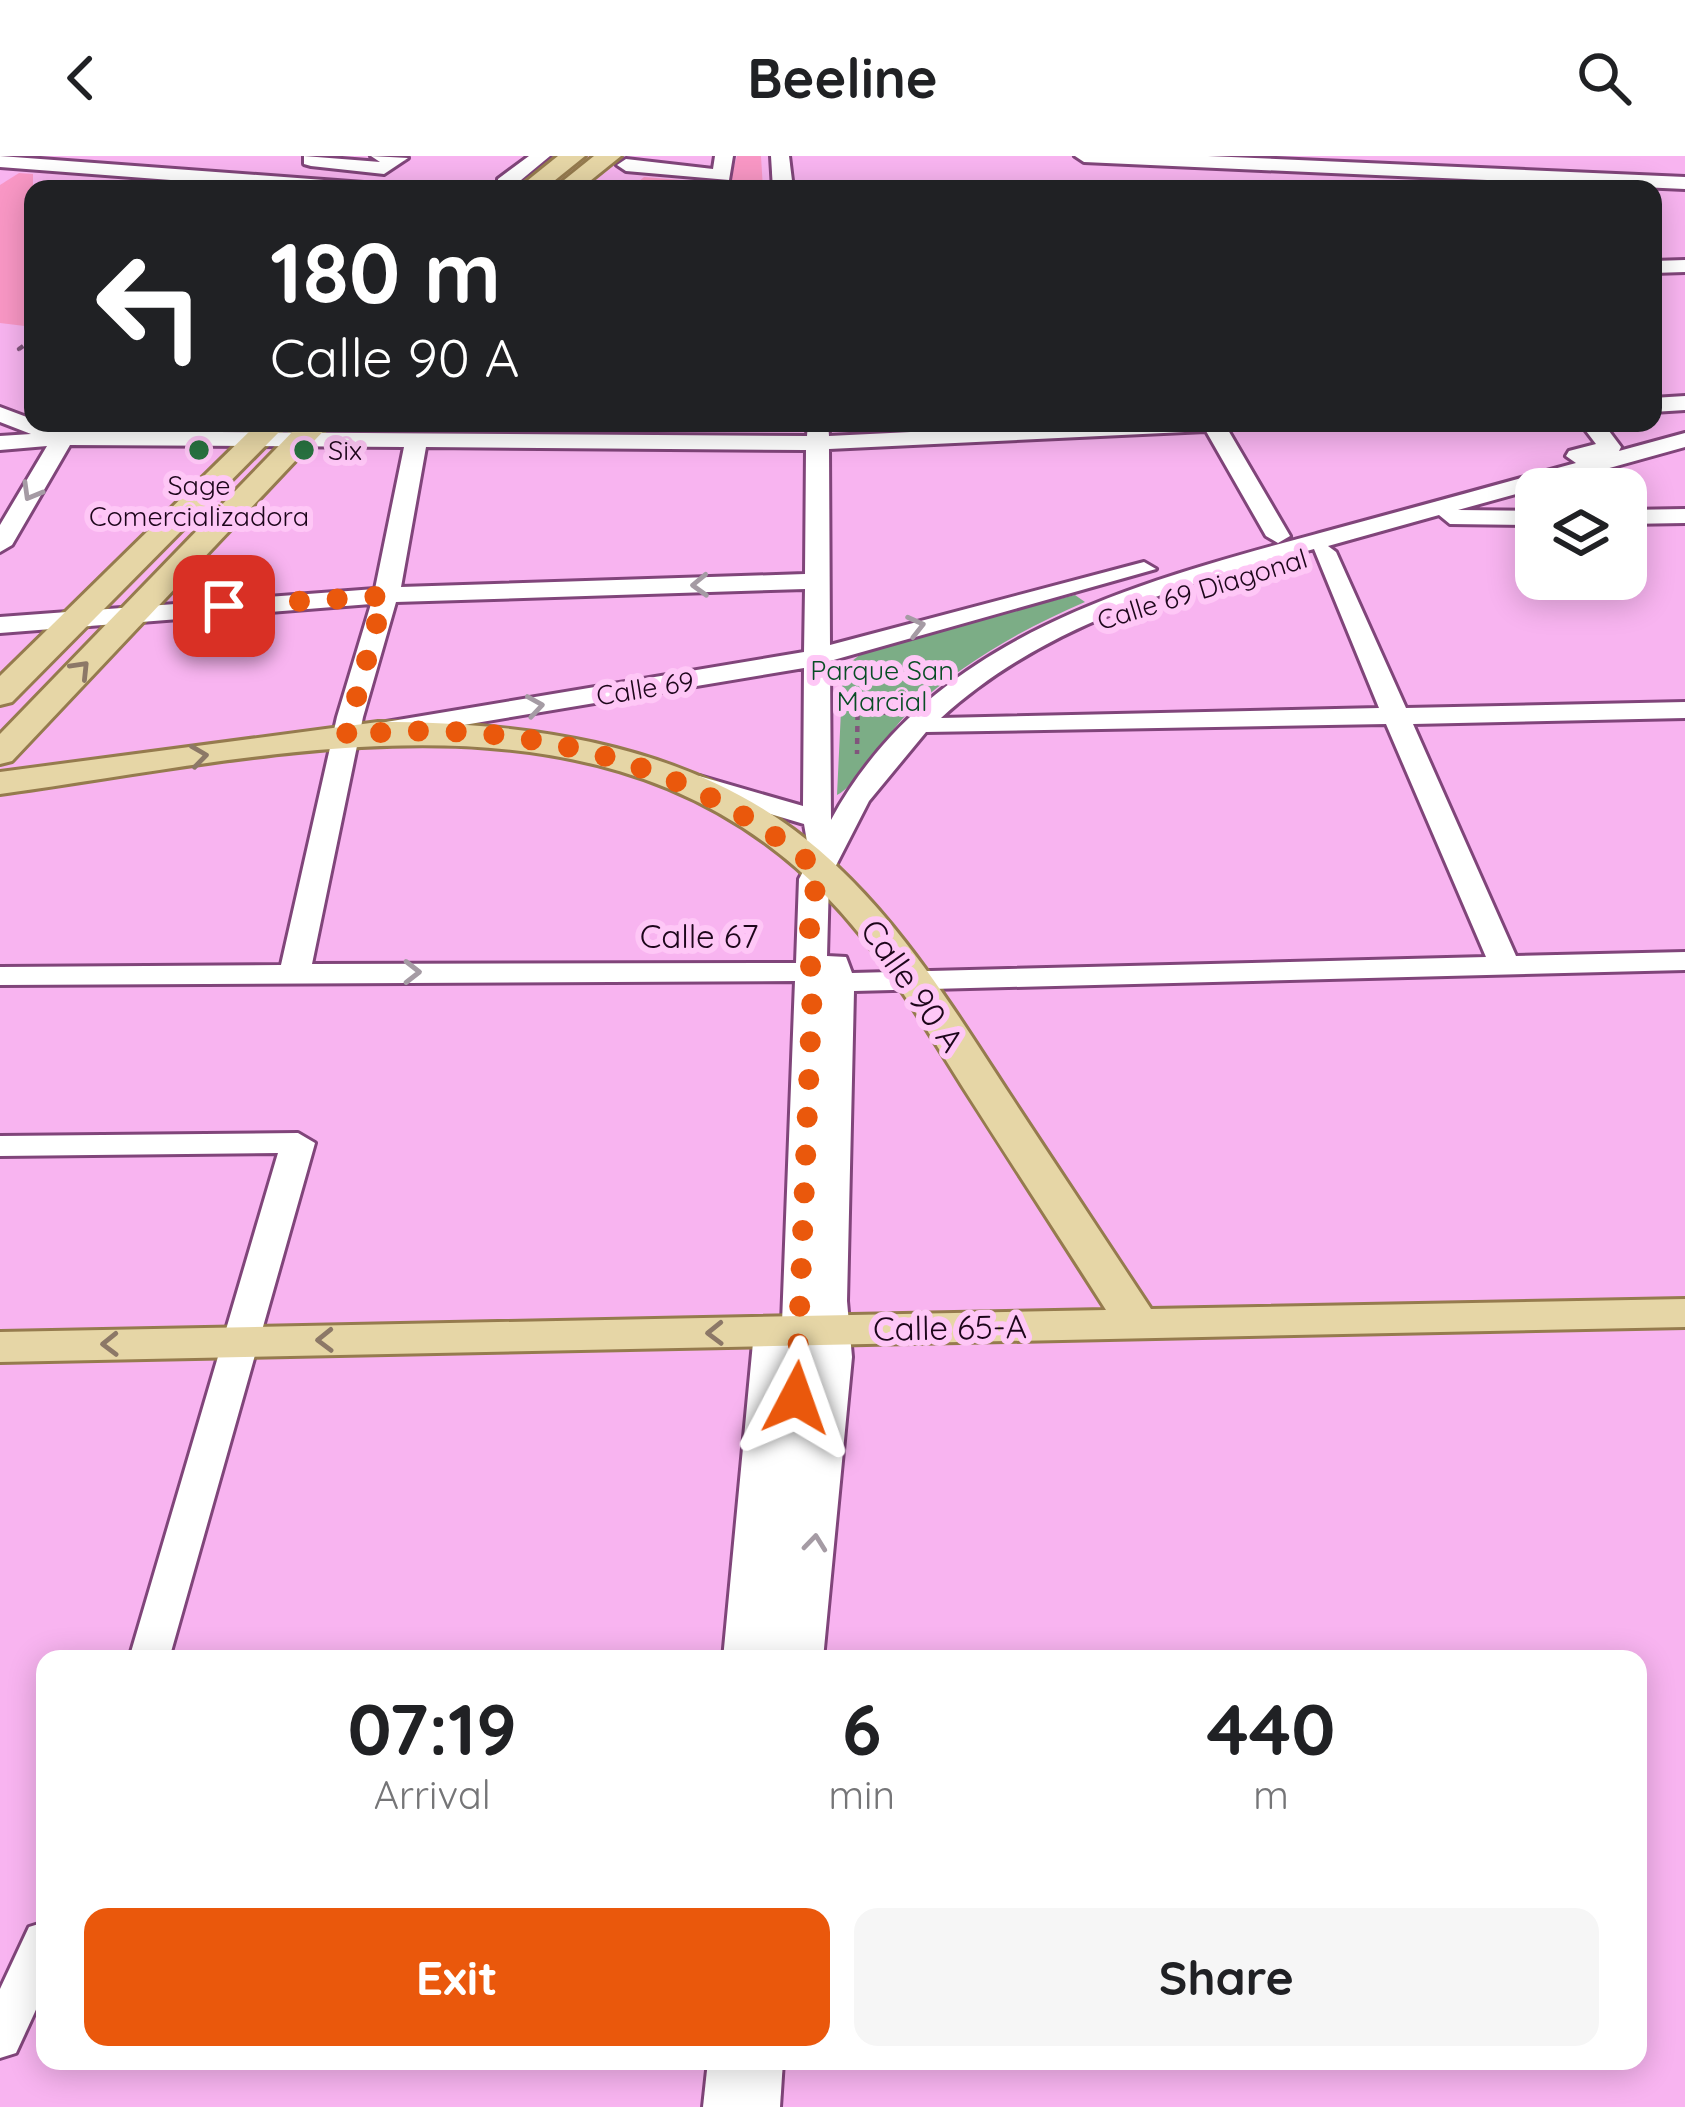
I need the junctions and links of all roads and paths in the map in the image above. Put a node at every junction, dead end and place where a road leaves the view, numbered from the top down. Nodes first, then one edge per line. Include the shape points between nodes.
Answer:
1 (214, 156) edge
2 (542, 156) edge
3 (573, 156) edge
4 (724, 156) edge
5 (317, 158) edge
6 (43, 159) edge
7 (618, 160) edge
8 (2, 163) edge
9 (673, 163) edge
10 (1085, 163) edge
11 (282, 164) dead end
12 (1395, 164) edge
13 (195, 175) junction
14 (361, 179) edge
15 (182, 180) edge
16 (239, 180) edge
17 (509, 180) edge
18 (541, 180) edge
19 (581, 180) edge
20 (1627, 180) edge
21 (47, 432) edge
22 (287, 432) edge
23 (862, 432) edge
24 (1217, 432) edge
25 (1598, 432) edge
26 (818, 433) edge
27 (63, 438) junction
28 (1685, 440) edge
29 (416, 442) junction
30 (0, 443) edge
31 (1685, 455) edge
32 (1636, 468) edge
33 (1515, 500) edge
34 (1685, 516) edge
35 (1450, 517) junction
36 (1647, 517) edge
37 (1515, 518) edge
38 (1278, 536) junction
39 (0, 545) edge
40 (1324, 552) junction
41 (818, 581) junction
42 (384, 596) junction
43 (136, 612) junction
44 (77, 618) junction
45 (0, 625) edge
46 (817, 653) junction
47 (858, 679) dead end
48 (0, 695) edge
49 (857, 705) junction
50 (1685, 710) edge
51 (1396, 716) junction
52 (934, 726) junction
53 (886, 729) dead end
54 (362, 734) junction
55 (0, 754) edge
56 (865, 754) dead end
57 (622, 762) junction
58 (0, 783) edge
59 (817, 819) junction
60 (823, 868) junction
61 (1685, 961) edge
62 (1505, 965) junction
63 (295, 972) junction
64 (0, 976) edge
65 (915, 982) junction
66 (835, 983) junction
67 (0, 1146) edge
68 (1685, 1313) edge
69 (1138, 1324) junction
70 (801, 1331) junction
71 (241, 1341) junction
72 (0, 1347) edge
73 (152, 1650) edge
74 (745, 1650) edge
75 (768, 1650) edge
76 (804, 1650) edge
77 (36, 1960) edge
78 (0, 2039) edge
79 (730, 2070) edge
80 (759, 2070) edge
81 (727, 2107) edge
82 (756, 2107) edge

1 - 11 street via 198,166 270,172
2 - 17 street
3 - 18 main road
4 - 9 street via 722,176
5 - 14 street via 315,175
6 - 8 street
6 - 13 street
7 - 9 street
7 - 19 main road
10 - 12 street
12 - 20 street
13 - 15 street
13 - 16 street
21 - 27 street
22 - 27 street
22 - 29 street
22 - 43 main road
22 - 44 main road
23 - 26 street
24 - 38 street
25 - 38 street, Calle 69 via 1610,447
26 - 29 street
26 - 41 street
27 - 30 street
27 -> 39 street
28 - 60 street via 1180,578 1072,616 992,662 910,732 850,811
29 - 42 street
31 - 32 street
33 - 35 street, Calle 69 Diagonal
34 - 36 street
35 - 37 street
35 - 40 street, Calle 69 Diagonal
46 -> 38 street, Calle 69
40 - 51 street
40 - 52 street, Calle 69 Diagonal via 1096,620 1026,657
41 -> 42 street
41 - 46 street
42 - 43 street
42 - 54 street
43 - 44 street
55 -> 43 main road
44 - 45 street
44 - 48 main road
54 -> 46 street, Calle 69 via 777,667
46 - 59 street
47 - 49 path
49 - 53 path via 897,716
49 - 56 path via 856,754
50 - 51 street
51 - 52 street
51 - 62 street
52 - 60 street, Calle 69 Diagonal
54 - 57 main road, Calle 90 A via 518,738
58 -> 54 main road, Calle 69
54 - 63 street
57 - 59 street
57 - 60 main road, Calle 90 A via 760,824
59 - 60 street
60 - 65 main road, Calle 90 A
60 - 66 street via 810,918
61 - 62 street, Calle 67
62 - 65 street, Calle 67
63 - 64 street, Calle 67
63 -> 66 street, Calle 67 via 785,970
65 - 66 street, Calle 67
65 - 69 main road, Calle 90 A
66 - 70 street
67 - 71 street via 298,1143
68 - 69 main road, Calle 65-A
69 - 70 main road, Calle 65-A
70 -> 71 main road, Calle 65-A
70 - 74 street
70 - 75 street
76 -> 70 street via 835,1357
71 -> 72 main road, Calle 65-A
71 - 73 street
77 - 78 street
79 - 81 street
80 - 82 street

